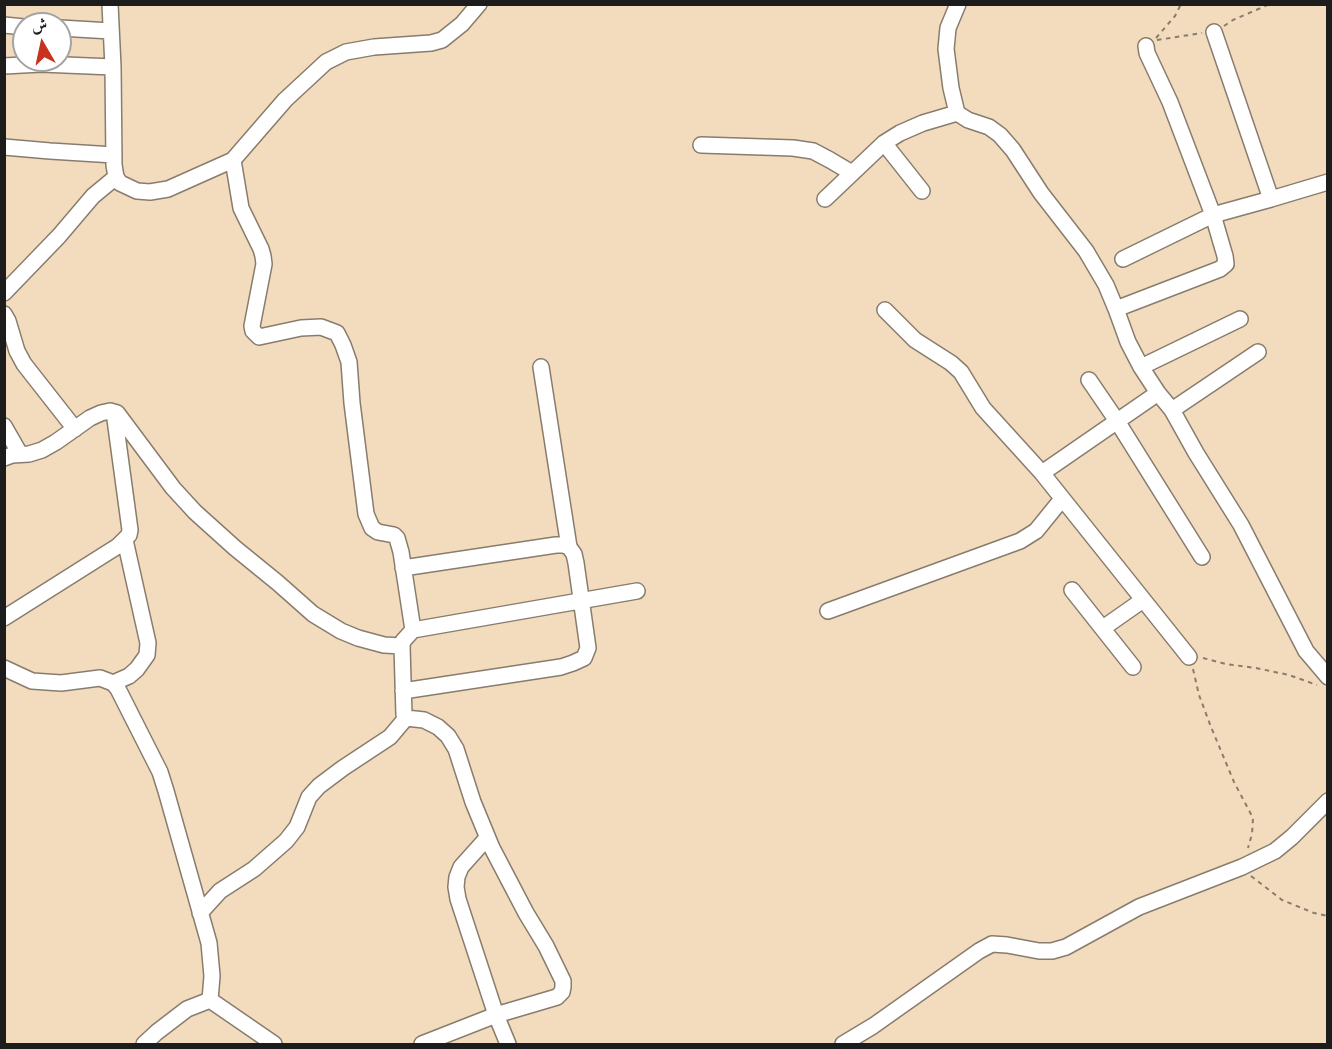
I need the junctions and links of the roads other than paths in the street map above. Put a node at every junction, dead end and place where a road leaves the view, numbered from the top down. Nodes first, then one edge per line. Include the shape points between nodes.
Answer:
1 (110, 4) edge
2 (479, 4) edge
3 (958, 4) edge
4 (72, 29) edge
5 (111, 31) junction
6 (1214, 32) dead end
7 (1150, 43) road end
8 (4, 66) edge
9 (113, 67) junction
10 (957, 113) junction
11 (884, 143) junction
12 (701, 145) dead end
13 (4, 147) edge
14 (114, 155) junction
15 (233, 160) junction
16 (852, 173) junction
17 (116, 177) junction
18 (1328, 182) edge
19 (922, 192) dead end
20 (825, 199) dead end
21 (1271, 200) junction
22 (1213, 215) junction
23 (1123, 259) dead end
24 (4, 293) edge
25 (1116, 309) junction
26 (885, 310) dead end
27 (4, 314) edge
28 (1239, 319) dead end
29 (9, 344) edge
30 (1258, 352) dead end
31 (540, 366) dead end
32 (1141, 367) junction
33 (1089, 380) dead end
34 (1158, 393) junction
35 (1172, 410) junction
36 (114, 412) junction
37 (1117, 421) junction
38 (4, 426) edge
39 (75, 429) junction
40 (20, 454) junction
41 (4, 458) edge
42 (1042, 473) junction
43 (1062, 499) junction
44 (125, 540) junction
45 (568, 547) junction
46 (1202, 557) dead end
47 (403, 568) junction
48 (1072, 590) dead end
49 (637, 591) dead end
50 (1143, 600) junction
51 (582, 601) junction
52 (828, 611) dead end
53 (4, 618) edge
54 (1103, 628) junction
55 (413, 630) junction
56 (402, 646) junction
57 (1189, 657) road end
58 (1133, 667) dead end
59 (4, 668) edge
60 (1323, 681) edge
61 (113, 683) junction
62 (403, 691) junction
63 (406, 718) junction
64 (1328, 801) edge
65 (487, 838) junction
66 (200, 913) junction
67 (210, 1000) junction
68 (496, 1015) junction
69 (144, 1044) edge
70 (274, 1044) edge
71 (422, 1044) edge
72 (508, 1044) edge
73 (843, 1044) edge

1 - 5 street
2 - 15 street via 441,40 346,52 326,62 285,100
3 - 10 street via 948,28 946,49
4 - 5 street
5 - 9 street
6 - 21 street
7 - 22 street via 1147,53
8 - 9 street
9 - 14 street
10 - 11 street via 923,123
10 - 25 street via 989,127 1013,150 1086,251
11 - 16 street
11 - 19 street
12 - 16 street via 813,151
13 - 14 street
14 - 17 street
15 - 17 street via 168,189 150,192 137,191
15 - 47 street via 241,208 264,264 253,332 259,337 321,327 337,333 349,362 366,514 372,528 397,538
16 - 20 street
17 - 24 street via 93,196
18 - 21 street
21 - 22 street
22 - 23 street
22 - 25 street via 1226,264
25 - 32 street
26 - 42 street via 915,340 961,372 983,408
27 - 29 street via 10,327
28 - 32 street
29 - 39 street
30 - 35 street
31 - 45 street
32 - 34 street
33 - 37 street
34 - 35 street
34 - 37 street
35 - 60 street via 1241,525
36 - 39 street via 90,418
36 - 44 street via 130,530
36 - 56 street via 195,512 313,614 358,638
37 - 42 street
37 - 46 street
38 - 40 street
39 - 40 street via 42,450
40 - 41 street
42 - 43 street
43 - 50 street
43 - 52 street via 1036,531 1020,541
44 - 53 street
44 - 61 street via 148,643 147,655 129,676
45 - 47 street via 556,545
45 - 51 street via 574,554
47 - 55 street
48 - 54 street
49 - 51 street
50 - 54 street
50 - 57 street
51 - 55 street
51 - 62 street via 588,648 584,658 561,667
54 - 58 street
55 - 56 street
56 - 62 street
59 - 61 street via 32,681 61,683 100,678
61 - 66 street via 160,772
62 - 63 street
63 - 65 street via 424,720 448,736
63 - 66 street via 390,737 319,786 286,841 220,891
64 - 73 street via 1275,851 1139,907 1066,947 1039,951 992,944 978,951
65 - 68 street via 461,867 456,887
65 - 68 street via 563,981 557,997
66 - 67 street via 209,944
67 - 69 street via 187,1009
67 - 70 street
68 - 71 street
68 - 72 street

